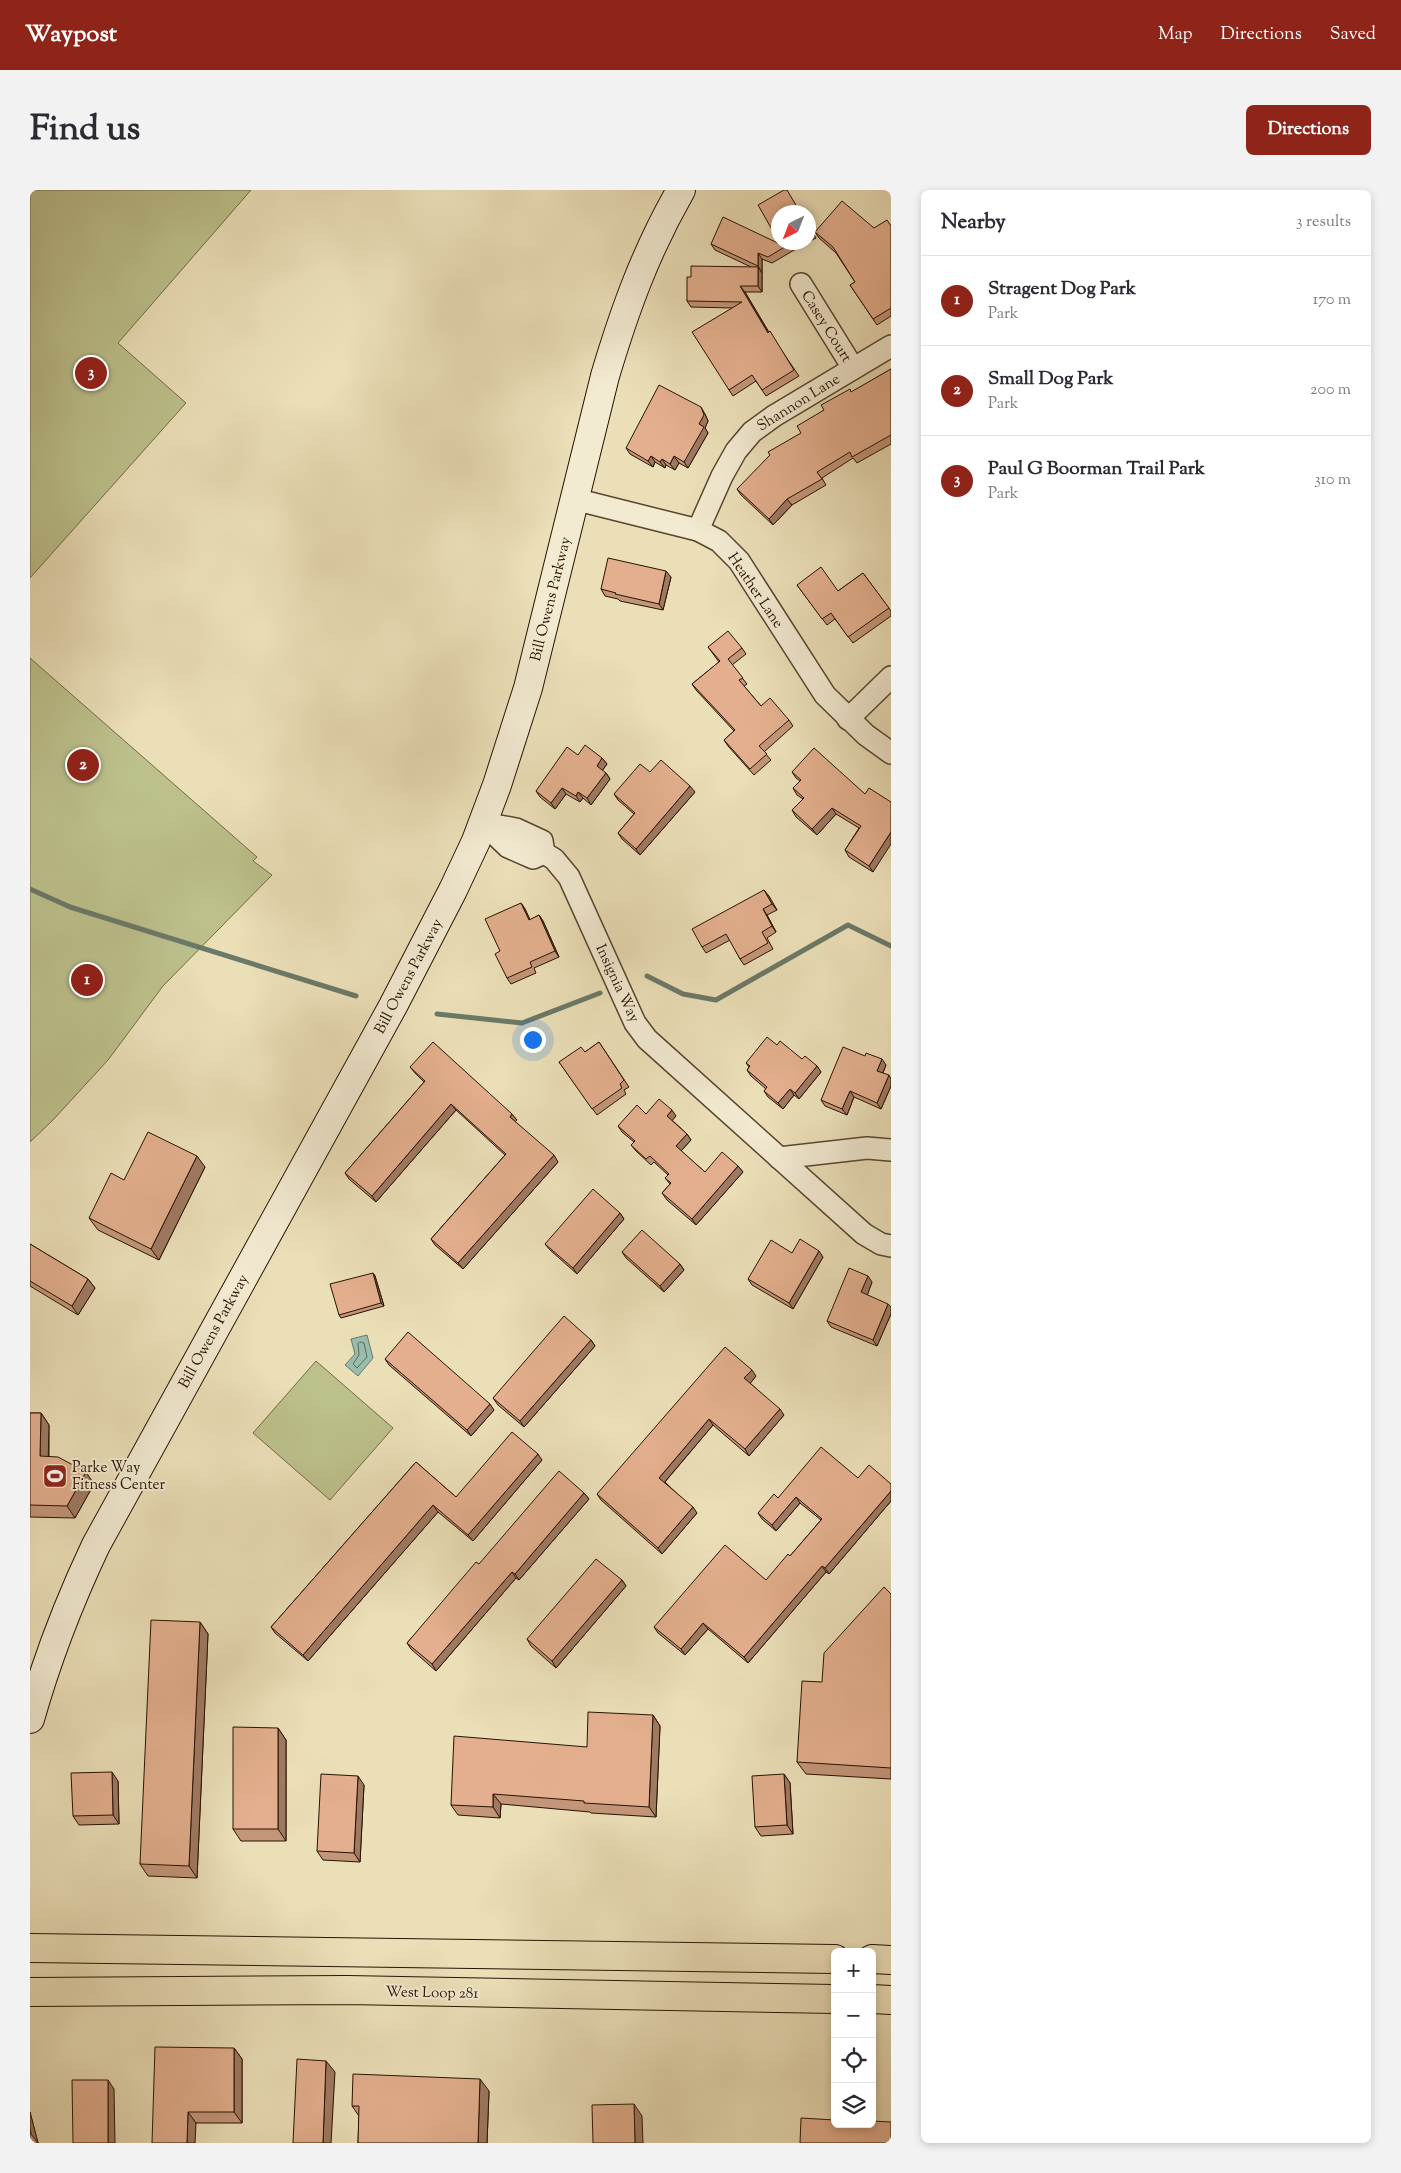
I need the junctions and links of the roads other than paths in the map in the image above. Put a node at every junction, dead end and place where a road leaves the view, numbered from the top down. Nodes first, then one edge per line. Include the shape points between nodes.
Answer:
1 (681, 190) edge
2 (801, 284) dead end
3 (891, 346) edge
4 (853, 368) junction
5 (574, 499) junction
6 (698, 530) junction
7 (891, 677) edge
8 (848, 719) junction
9 (891, 753) edge
10 (483, 823) junction
11 (891, 1150) edge
12 (779, 1158) junction
13 (891, 1246) edge
14 (30, 1719) edge
15 (30, 1948) edge
16 (831, 1959) edge
17 (876, 1960) edge
18 (891, 1960) edge
19 (30, 1992) edge
20 (831, 1999) edge
21 (876, 1999) edge
22 (891, 2000) edge

1 - 5 main road, Bill Owens Parkway via 648,252 617,335
2 - 4 street, Casey Court
3 - 4 street, Shannon Lane
4 - 6 street, Shannon Lane via 752,432 736,451 722,476
5 - 6 street, Heather Lane
5 - 10 main road, Bill Owens Parkway via 528,688
6 - 8 street, Heather Lane via 719,541 738,560 815,682
7 - 8 street
8 - 9 street, Heather Lane
10 - 12 street, Insignia Way via 508,847 533,858 544,853 554,859 569,878 636,1023 647,1039
10 - 14 main road, Bill Owens Parkway via 453,890 393,1006 96,1545 66,1609 44,1668
11 - 12 street via 867,1148
12 - 13 street, Insignia Way via 864,1234
15 - 16 highway
17 - 18 highway
19 - 20 highway, West Loop 281 via 347,1990
21 - 22 highway

